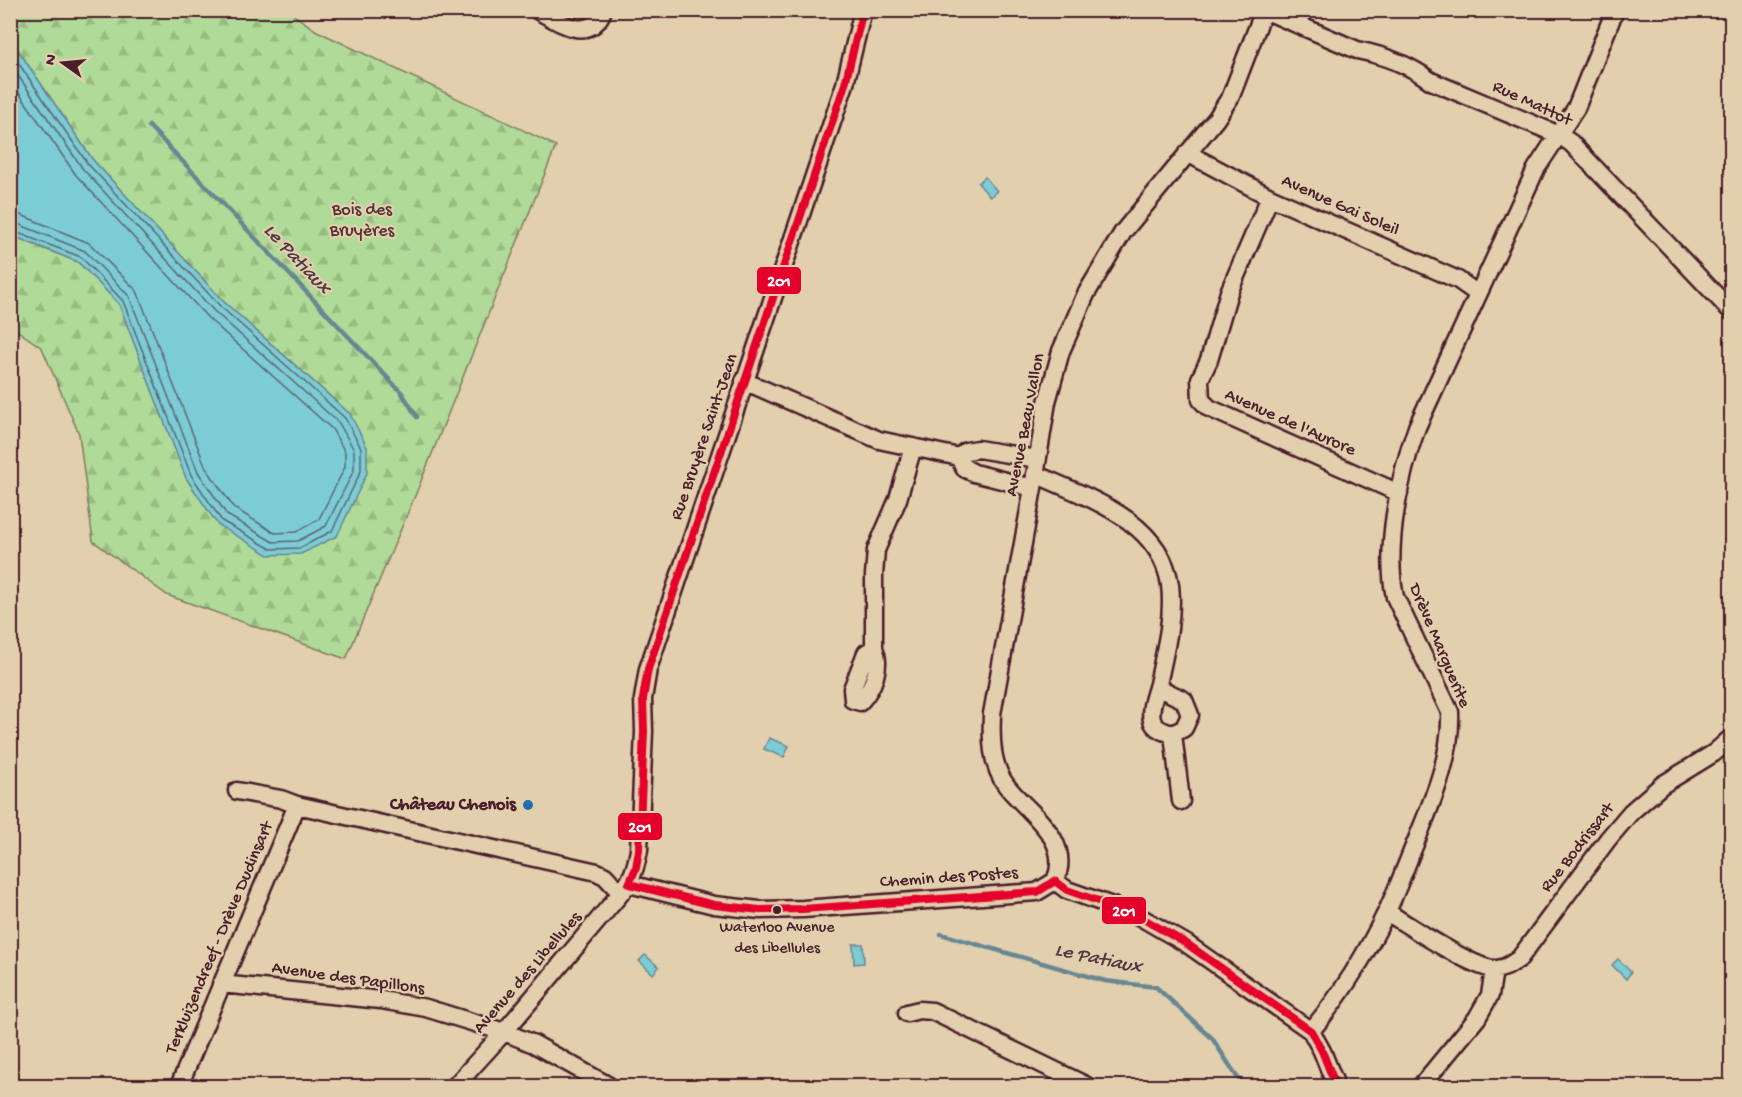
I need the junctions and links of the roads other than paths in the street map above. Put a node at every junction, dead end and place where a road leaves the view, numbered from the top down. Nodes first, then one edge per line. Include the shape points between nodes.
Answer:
1 (537, 10) edge
2 (603, 10) edge
3 (863, 10) edge
4 (1264, 10) edge
5 (1615, 10) edge
6 (1559, 135) junction
7 (1187, 153) junction
8 (1270, 197) junction
9 (1478, 294) junction
10 (1731, 312) edge
11 (744, 381) junction
12 (913, 447) junction
13 (958, 457) junction
14 (1035, 474) junction
15 (1399, 493) junction
16 (874, 648) dead end
17 (1157, 687) junction
18 (1173, 734) junction
19 (1731, 737) edge
20 (237, 791) dead end
21 (1181, 801) dead end
22 (297, 805) junction
23 (1055, 881) junction
24 (625, 888) junction
25 (1387, 912) junction
26 (1494, 970) junction
27 (221, 984) junction
28 (907, 1013) dead end
29 (1311, 1031) junction
30 (504, 1032) junction
31 (179, 1086) edge
32 (455, 1086) edge
33 (609, 1086) edge
34 (1087, 1086) edge
35 (1336, 1086) edge
36 (1421, 1086) edge

1 - 2 street via 578,30 600,19
3 - 11 street, Rue Bruyère Saint-Jean via 845,84
4 - 6 street, Rue Mattot via 1420,72 1431,81
4 - 7 street, Avenue Beau Vallon via 1231,96
5 - 6 street, Drève Marguerite via 1576,108
6 - 9 street, Drève Marguerite via 1536,169
6 - 10 street, Rue Mattot via 1571,143
7 - 8 street, Avenue Gai Soleil
7 - 14 street, Avenue Beau Vallon via 1123,232 1086,294 1061,351 1047,402
8 - 9 street, Avenue Gai Soleil via 1458,280
8 - 15 street, Avenue de l'Aurore via 1229,291 1200,379 1201,400 1209,408
9 - 15 street, Drève Marguerite via 1417,427 1404,462
11 - 12 street via 879,440
11 - 24 street, Rue Bruyère Saint-Jean via 648,669 643,699 639,850 636,868
12 - 13 street
12 - 16 street via 898,499 876,550
13 - 14 street via 978,449
13 - 14 street via 964,468 974,473
14 - 17 street via 1131,521 1155,548 1169,581 1172,605
14 - 23 street, Avenue Beau Vallon via 992,714 991,743 1006,784 1049,830 1057,849 1059,872
15 - 25 street, Drève Marguerite via 1391,580 1395,597 1450,712 1451,731 1430,808
17 - 18 street via 1152,721 1157,729
17 - 18 street via 1184,700 1190,715 1184,728
18 - 21 street
19 - 26 street, Rue Bodrissart via 1631,812 1519,958
20 - 22 street, Chemin des Postes
22 - 24 street, Chemin des Postes via 597,872
22 - 27 street, Terkluizendreef - Drève Dudinsart
23 - 24 street, Chemin des Postes via 1037,892 760,910
23 - 29 street via 1067,890 1135,914 1187,944
24 - 30 street, Avenue des Libellules
25 - 26 street via 1473,963
25 - 29 street, Drève Marguerite via 1327,1012
26 - 36 street via 1490,995 1477,1018
27 - 30 street, Avenue des Papillons via 381,1000 426,1008
27 - 31 street, Terkluizendreef - Drève Dudinsart
28 - 34 street via 932,1011
29 - 35 street
30 - 32 street, Avenue des Libellules
30 - 33 street, Avenue des Papillons via 534,1044

